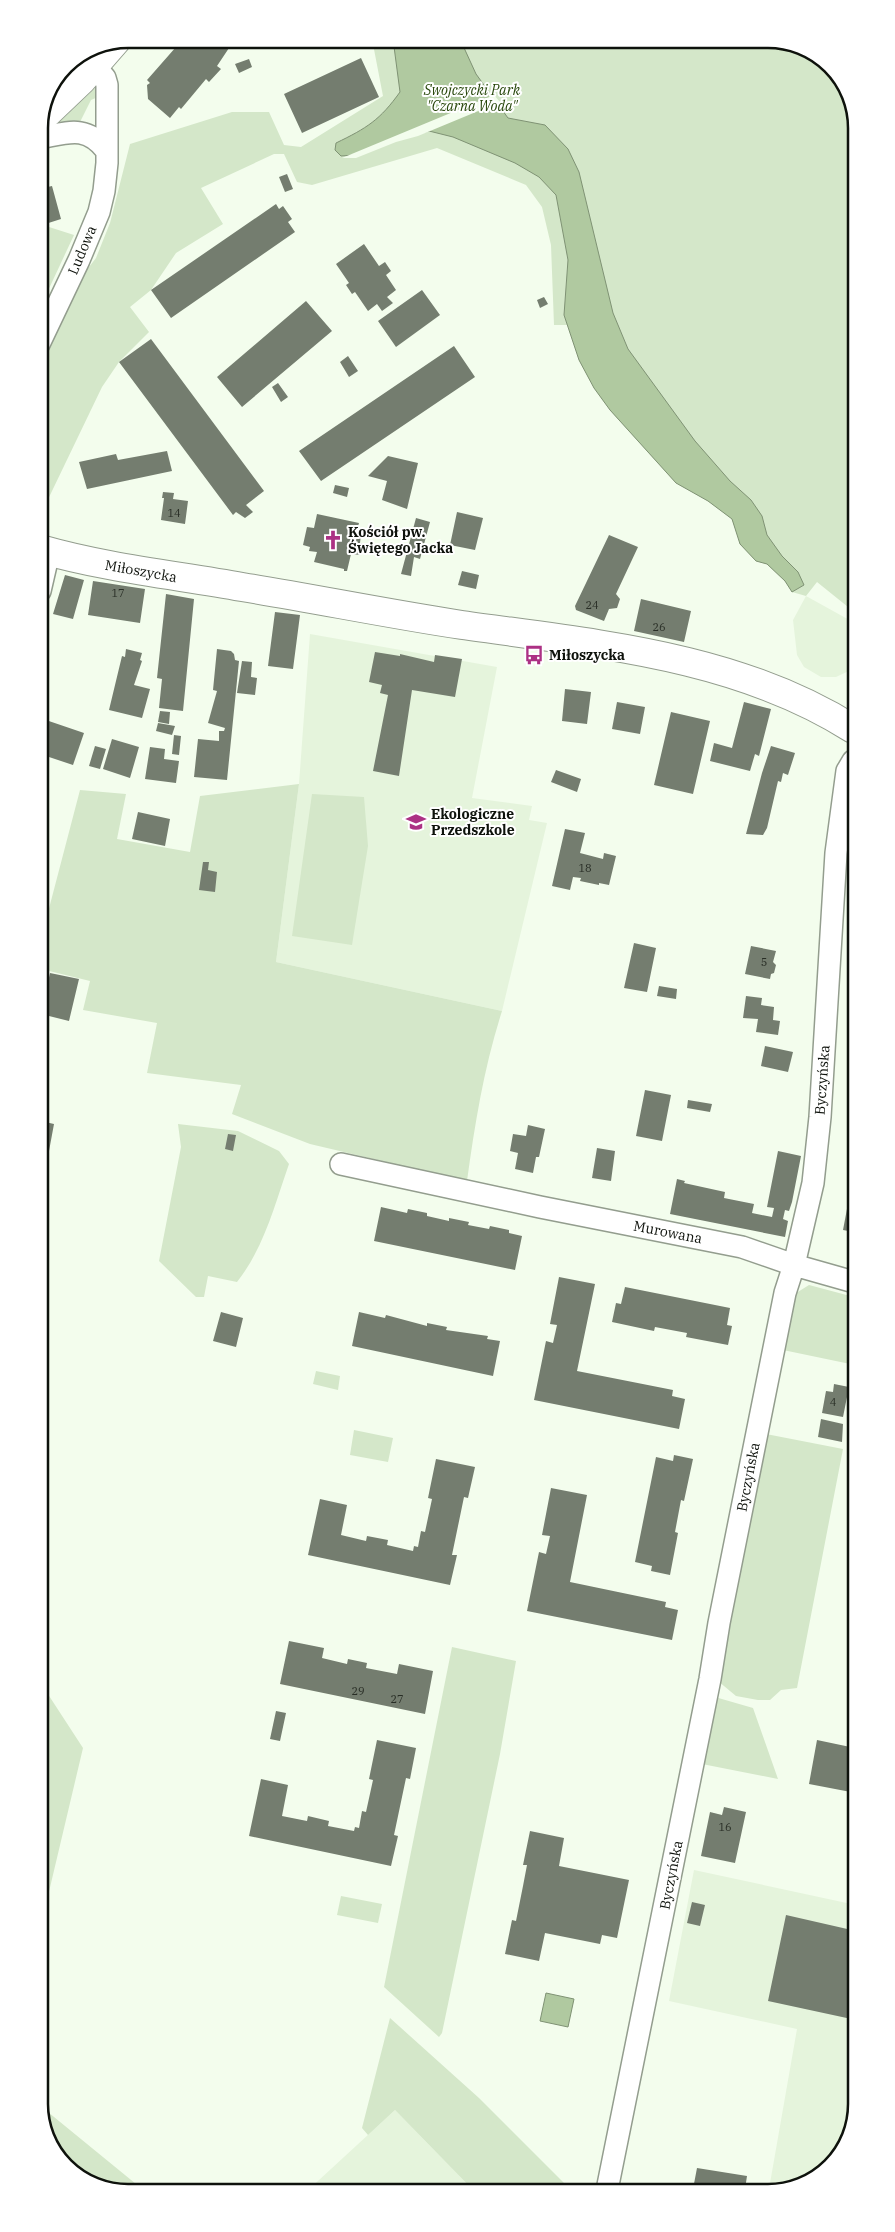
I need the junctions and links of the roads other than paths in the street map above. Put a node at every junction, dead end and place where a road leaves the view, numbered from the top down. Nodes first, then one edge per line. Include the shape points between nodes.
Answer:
1 (108, 50) edge
2 (95, 66) junction
3 (49, 112) edge
4 (48, 136) edge
5 (106, 150) junction
6 (48, 324) edge
7 (48, 551) edge
8 (848, 727) edge
9 (848, 769) edge
10 (340, 1164) dead end
11 (794, 1265) junction
12 (848, 1280) edge
13 (608, 2184) edge

1 - 2 street
2 - 3 street
2 - 5 street, Ludowa via 107,85
4 - 5 street via 76,131 88,134
5 - 6 street, Ludowa via 106,182 99,212
7 - 8 street, Miłoszycka via 119,567 348,606 662,655 737,675 797,699
9 - 11 street, Byczyńska via 836,854 813,1183
10 - 11 street, Murowana via 742,1247
11 - 12 street, Murowana
11 - 13 street, Byczyńska via 785,1292 753,1450

